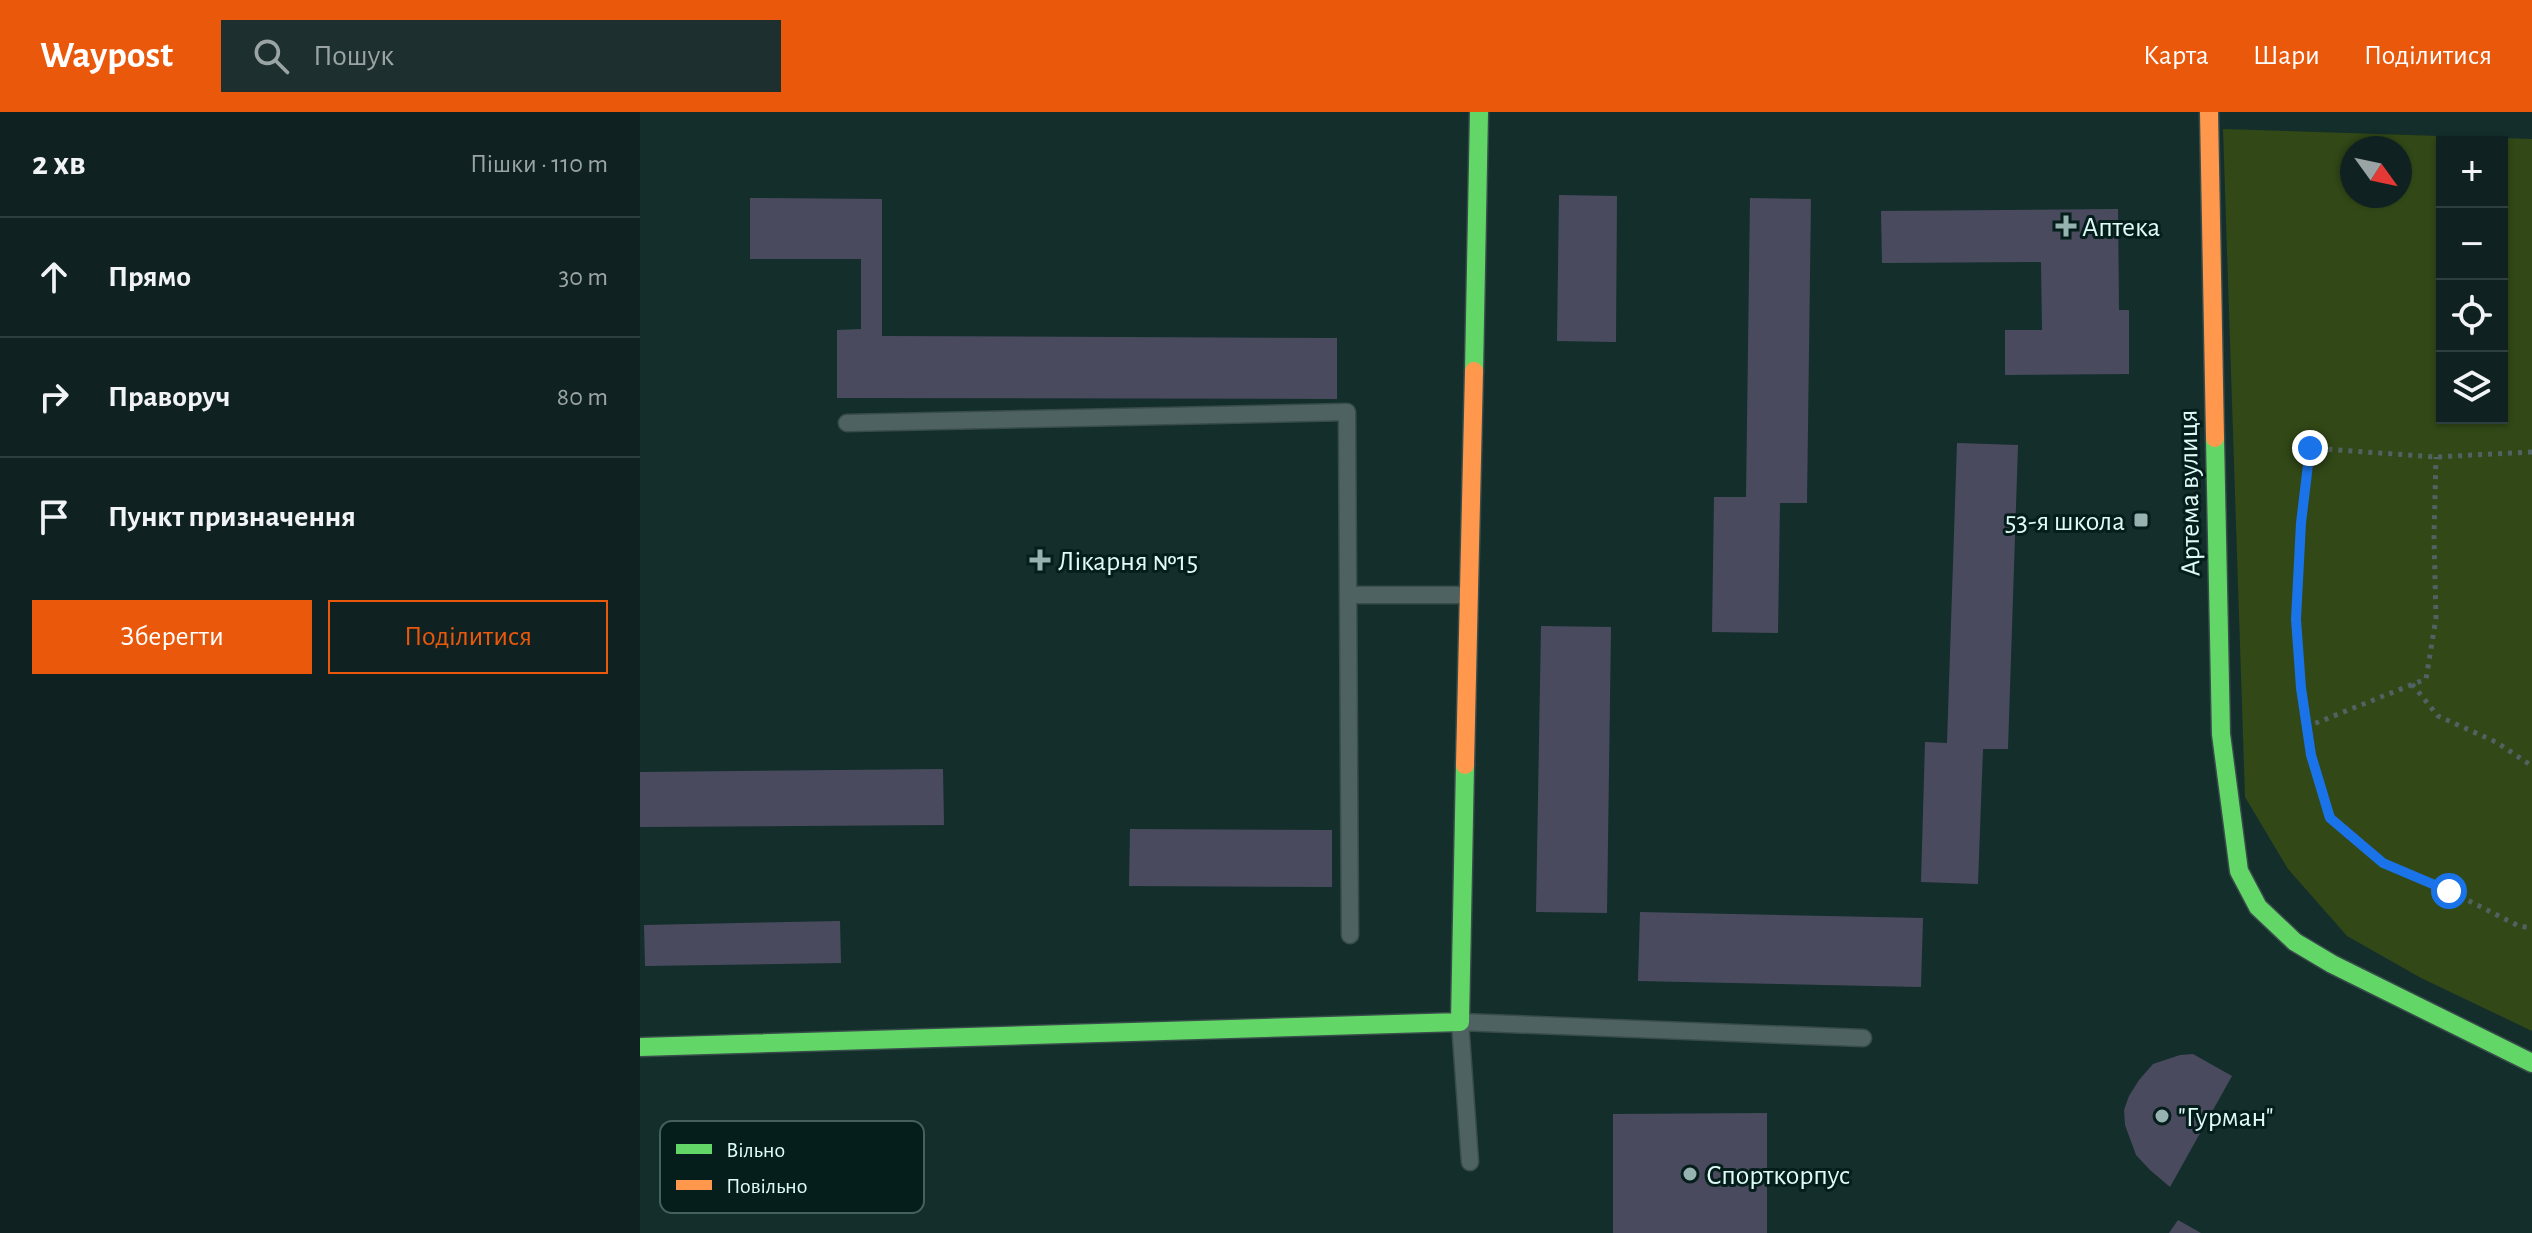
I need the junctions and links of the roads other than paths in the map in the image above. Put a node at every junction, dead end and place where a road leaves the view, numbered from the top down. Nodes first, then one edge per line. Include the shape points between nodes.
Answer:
1 (1479, 112) edge
2 (2209, 112) edge
3 (847, 423) dead end
4 (1348, 595) junction
5 (1469, 595) junction
6 (1350, 935) dead end
7 (1460, 1022) junction
8 (1863, 1038) dead end
9 (640, 1047) edge
10 (2532, 1063) edge
11 (1470, 1162) dead end

1 - 5 street
2 - 10 street, Артема вулиця via 2221,734 2239,871 2258,907 2295,942
3 - 4 lane via 1347,412
4 - 5 lane
4 - 6 lane
5 - 7 street
7 - 8 lane
7 - 9 street
7 - 11 lane

